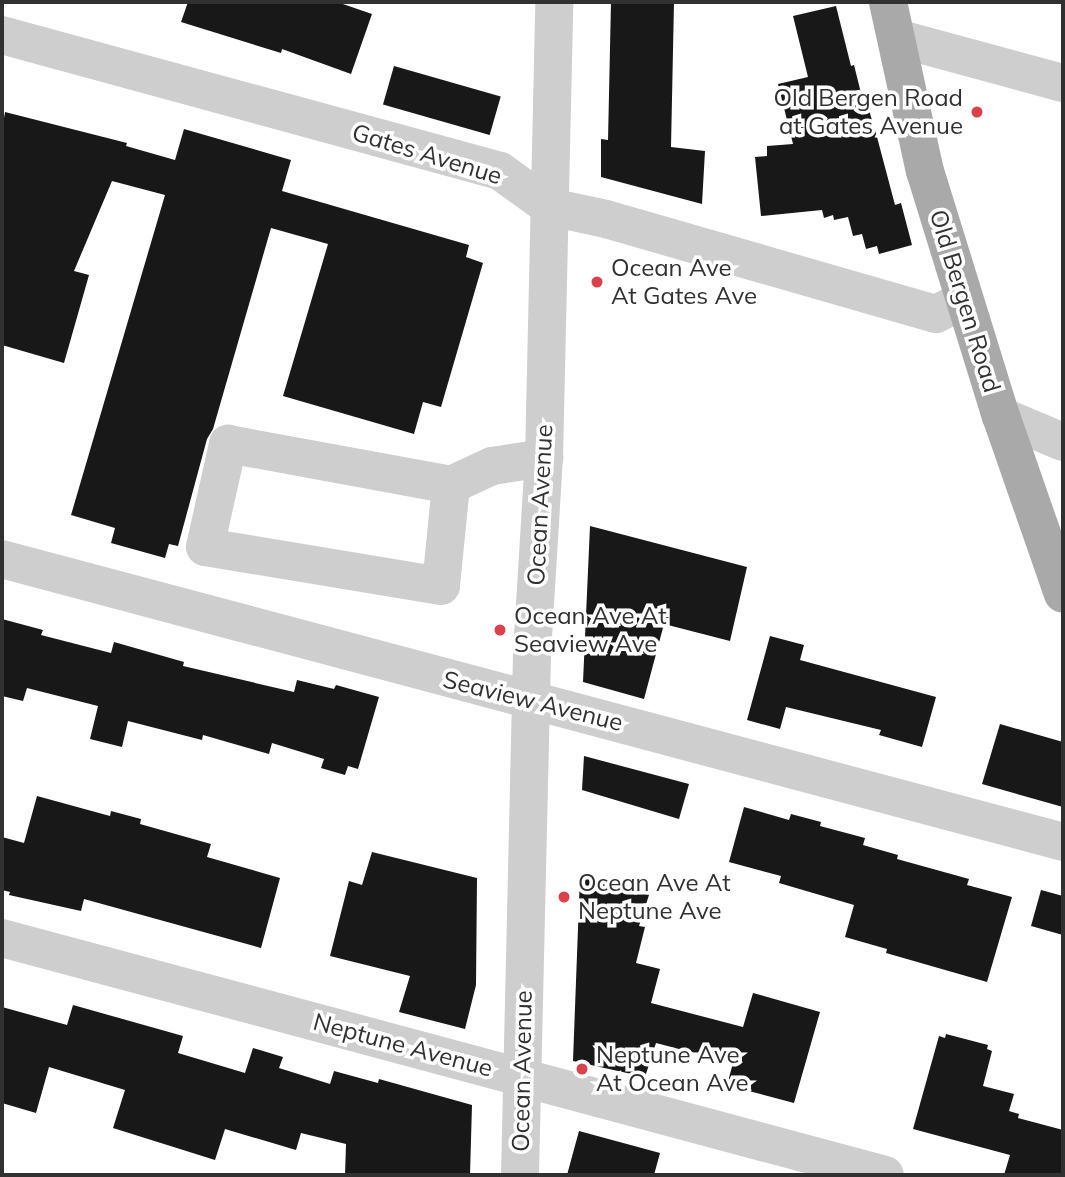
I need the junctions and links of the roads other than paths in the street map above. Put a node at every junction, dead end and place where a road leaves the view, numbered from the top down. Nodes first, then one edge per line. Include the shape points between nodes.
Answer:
1 (554, 2) edge
2 (892, 20) edge
3 (2, 35) edge
4 (1063, 83) edge
5 (550, 207) junction
6 (964, 300) junction
7 (1001, 416) junction
8 (1063, 442) edge
9 (544, 458) junction
10 (451, 485) junction
11 (2, 559) edge
12 (1063, 594) edge
13 (531, 698) junction
14 (1063, 842) edge
15 (2, 938) edge
16 (523, 1077) junction
17 (520, 1175) edge
18 (886, 1175) edge

1 - 5 street, Ocean Avenue
2 - 4 street
2 - 6 main road, Old Bergen Road via 925,171
3 - 5 street, Gates Avenue via 500,171
5 - 6 street, Gates Avenue via 936,314
5 - 9 street, Ocean Avenue
6 - 7 main road, Old Bergen Road
7 - 8 street
7 - 12 main road, Old Bergen Road
9 - 10 street via 492,466
9 - 13 street, Ocean Avenue
10 - 10 street via 228,444 205,547 441,586
11 - 13 street, Seaview Avenue via 506,696
13 - 14 street, Seaview Avenue
13 - 16 street, Ocean Avenue
15 - 16 street, Neptune Avenue
16 - 17 street, Ocean Avenue
16 - 18 street, Neptune Avenue

